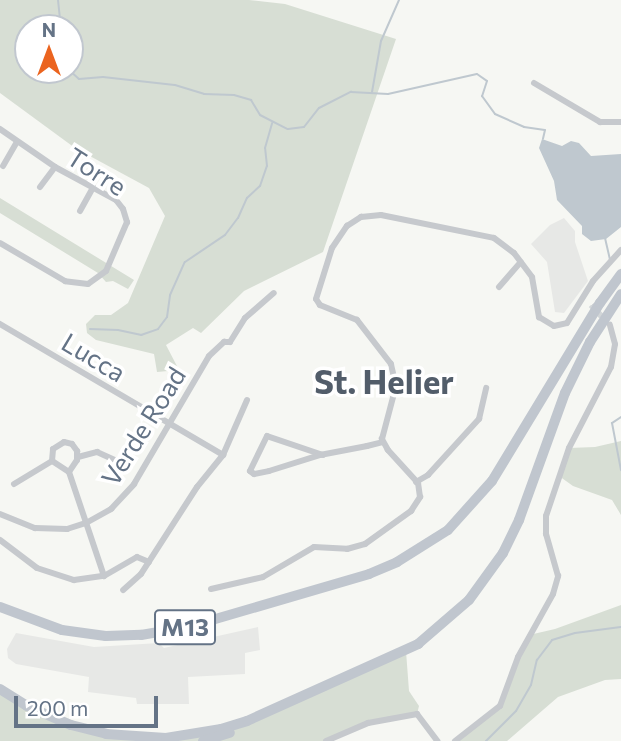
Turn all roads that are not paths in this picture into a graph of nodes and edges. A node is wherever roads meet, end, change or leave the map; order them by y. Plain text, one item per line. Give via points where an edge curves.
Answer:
1 (534, 83) dead end
2 (621, 122) edge
3 (0, 129) edge
4 (17, 142) junction
5 (3, 166) dead end
6 (55, 167) junction
7 (40, 187) dead end
8 (93, 188) junction
9 (80, 211) dead end
10 (0, 243) edge
11 (621, 250) edge
12 (521, 262) junction
13 (621, 274) edge
14 (499, 287) dead end
15 (275, 293) dead end
16 (621, 294) edge
17 (584, 297) junction
18 (591, 305) tunnel mouth
19 (0, 324) edge
20 (610, 325) tunnel mouth
21 (486, 388) dead end
22 (247, 400) dead end
23 (168, 423) junction
24 (383, 442) junction
25 (223, 454) junction
26 (323, 455) junction
27 (78, 457) junction
28 (115, 460) dead end
29 (52, 461) junction
30 (69, 472) junction
31 (416, 482) junction
32 (14, 484) dead end
33 (0, 514) edge
34 (86, 523) junction
35 (0, 540) edge
36 (149, 562) junction
37 (104, 576) junction
38 (211, 589) dead end
39 (123, 590) dead end
40 (0, 607) edge
41 (0, 689) edge
42 (287, 704) junction
43 (166, 738) edge
44 (203, 741) edge
45 (326, 741) edge
46 (437, 741) edge
47 (455, 741) edge

1 - 2 street via 600,122
3 - 4 street, Torre
4 - 5 street
4 - 6 street, Torre
6 - 7 street
6 - 8 street, Torre
8 - 9 street
8 - 10 street, Torre via 118,203 126,219 111,263 99,279 83,285 65,281
11 - 17 street
12 - 14 street
12 - 17 street via 534,282 537,311 547,324 567,323
12 - 24 street via 504,244 485,234 387,216 361,217 340,232 316,299 356,320 391,364 396,386
13 - 40 highway, M13 via 492,481 448,530 426,546 368,576 188,627 141,635 62,630
15 - 23 street, Verde Road via 245,318 230,342 209,356
16 - 42 highway via 574,372 519,520 486,581 437,630 395,657
17 - 18 street
19 - 23 street, Lucca
20 - 47 street via 615,344 611,367 569,448 545,522 557,572 553,594 518,657 500,706
21 - 31 street via 479,419 428,475
22 - 25 street
23 - 25 street, Lucca
23 - 34 street, Verde Road via 120,502
24 - 26 street
24 - 31 street
25 - 36 street
26 - 26 street via 269,471 250,471 266,436
27 - 28 street via 97,452
27 - 29 street via 75,446 64,442 53,449
27 - 30 street
29 - 30 street
29 - 32 street
30 - 34 street
31 - 38 street via 420,497 414,508 365,544 347,549 314,547 263,576
33 - 34 street, Verde Road via 43,529
34 - 37 street
35 - 37 street via 49,573 78,580
36 - 37 street via 134,557
36 - 39 street
41 - 43 highway via 47,716 80,728 118,736
42 - 43 highway via 221,729
42 - 44 highway via 249,725
45 - 46 street via 369,723 417,714

